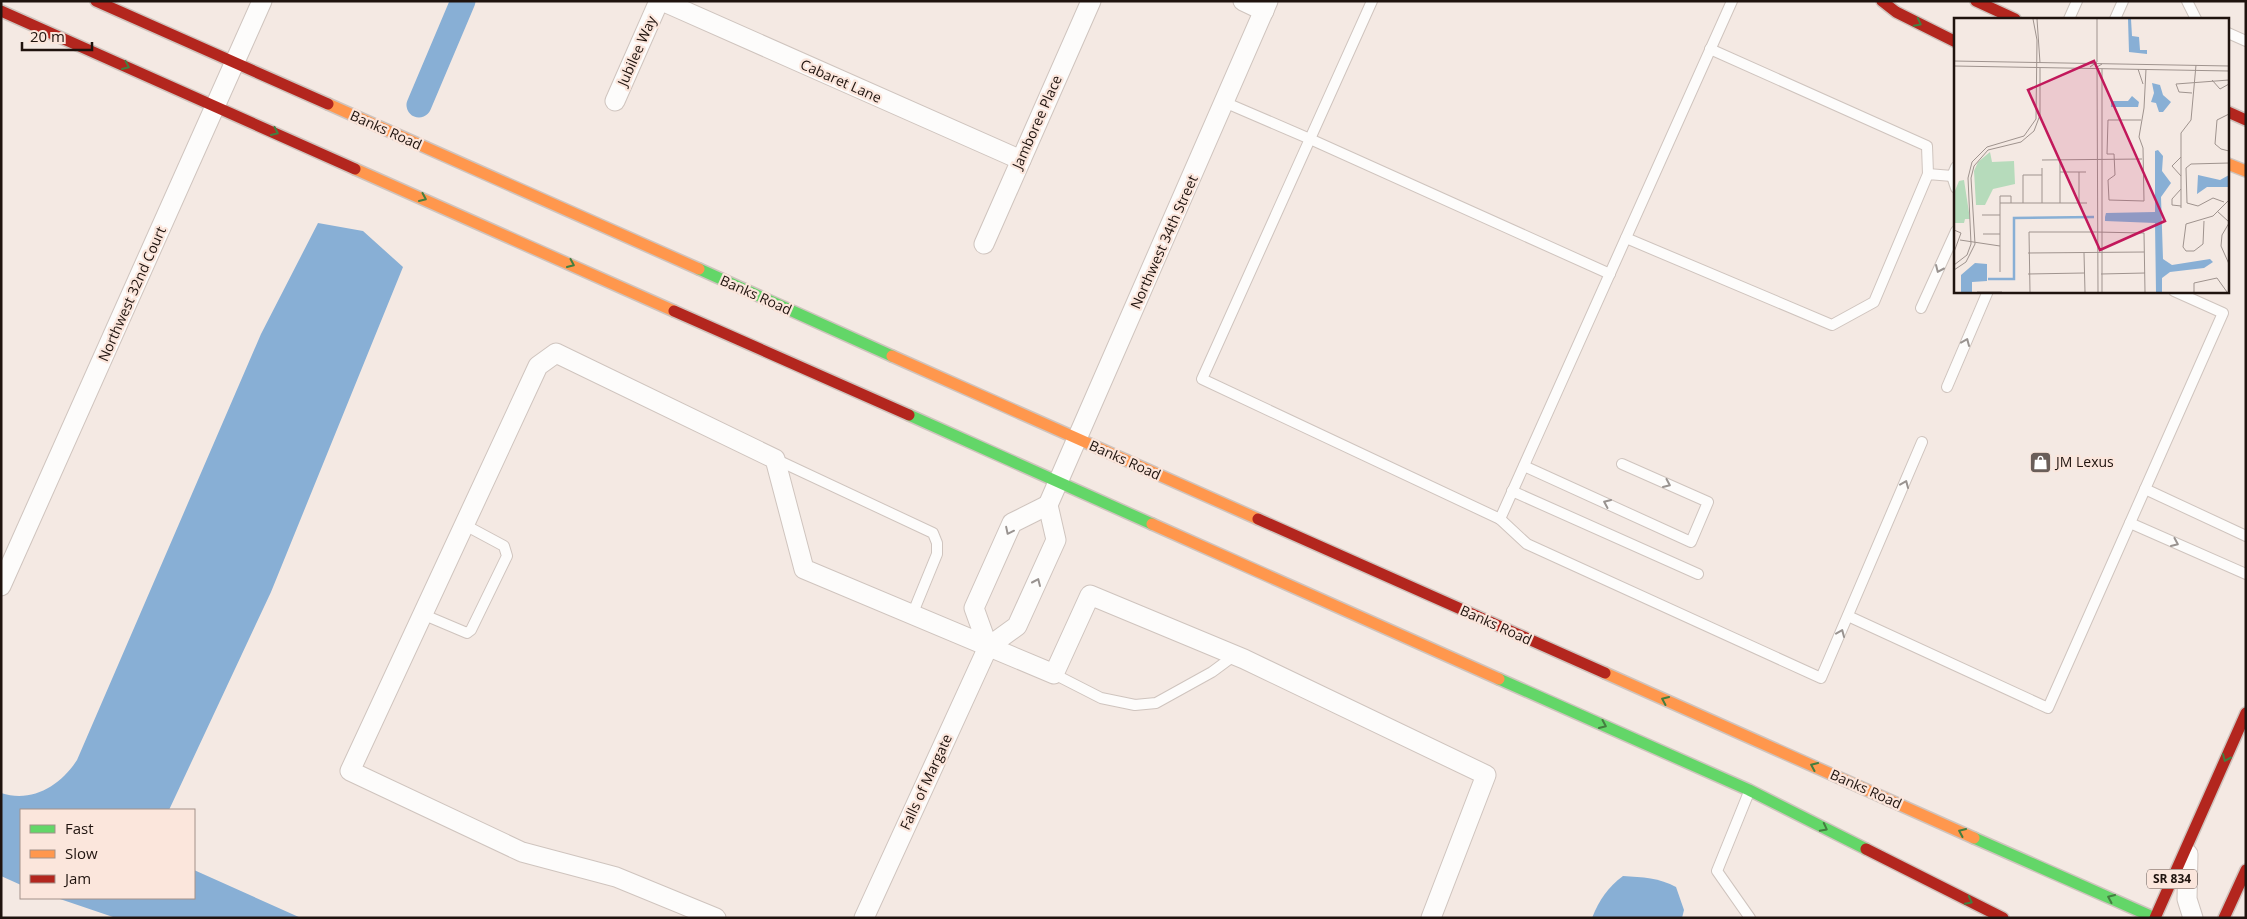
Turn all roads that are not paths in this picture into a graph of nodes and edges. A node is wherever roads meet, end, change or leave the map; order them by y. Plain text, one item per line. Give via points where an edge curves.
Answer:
1 (96, 1) edge
2 (262, 1) edge
3 (661, 1) edge
4 (1091, 1) edge
5 (1243, 1) edge
6 (1372, 1) edge
7 (1732, 1) edge
8 (1882, 1) edge
9 (1976, 1) edge
10 (2077, 1) edge
11 (2123, 1) edge
12 (2188, 1) edge
13 (1266, 6) edge
14 (1, 11) edge
15 (2013, 18) edge
16 (2069, 18) edge
17 (2115, 18) edge
18 (2196, 18) edge
19 (2230, 34) edge
20 (1954, 41) edge
21 (2246, 41) edge
22 (1710, 50) junction
23 (235, 62) junction
24 (615, 101) dead end
25 (1224, 102) junction
26 (215, 106) junction
27 (2230, 113) edge
28 (2246, 120) edge
29 (1310, 139) junction
30 (1021, 160) junction
31 (2230, 165) edge
32 (1954, 172) edge
33 (2246, 172) edge
34 (1928, 174) junction
35 (1954, 235) edge
36 (1626, 238) junction
37 (984, 244) dead end
38 (1610, 274) junction
39 (1988, 292) edge
40 (2176, 292) edge
41 (1921, 308) dead end
42 (1947, 387) dead end
43 (1078, 439) junction
44 (1922, 442) dead end
45 (775, 459) junction
46 (1622, 464) dead end
47 (1524, 466) junction
48 (1059, 482) junction
49 (2145, 489) junction
50 (1512, 491) junction
51 (1048, 505) junction
52 (1500, 519) junction
53 (2130, 523) junction
54 (463, 524) junction
55 (2246, 536) edge
56 (1698, 574) dead end
57 (2246, 574) edge
58 (1, 586) edge
59 (422, 614) junction
60 (912, 614) junction
61 (1848, 616) junction
62 (988, 647) junction
63 (1235, 655) junction
64 (1054, 674) junction
65 (2246, 714) edge
66 (1749, 790) junction
67 (2188, 841) junction
68 (2246, 870) edge
69 (716, 918) edge
70 (864, 918) edge
71 (1431, 918) edge
72 (1750, 918) edge
73 (2003, 918) edge
74 (2155, 918) edge
75 (2193, 918) edge
76 (2224, 918) edge

1 - 23 street, Banks Road
2 - 23 street, Northwest 32nd Court
3 - 24 street, Jubilee Way
3 - 30 street, Cabaret Lane
4 - 30 street, Jamboree Place
5 - 13 street
6 - 29 lane
7 - 22 lane
8 -> 20 street via 1896,12
9 - 15 street
10 - 16 lane
11 - 17 lane
12 - 18 lane
13 - 25 street, Northwest 34th Street
14 -> 26 street
19 - 21 lane
22 - 34 lane via 1926,146
22 - 36 lane
23 - 26 street, Northwest 32nd Court
23 - 43 street, Banks Road
25 - 29 lane
25 - 43 street, Northwest 34th Street
26 -> 48 street
26 - 58 street, Northwest 32nd Court
27 - 28 street
29 - 38 lane
29 - 52 lane via 1202,379
30 - 37 street, Jamboree Place
31 - 33 street
32 - 34 lane
34 - 36 lane via 1874,302 1832,325
35 -> 41 lane
36 - 38 lane
38 - 47 lane
42 -> 39 lane
40 - 49 lane via 2223,313
43 - 48 street, Northwest 34th Street
74 -> 43 street, Banks Road
61 -> 44 lane
45 - 54 street via 556,353 538,366
45 - 60 street via 804,569
45 - 60 lane via 932,533 937,543 937,554
46 -> 47 lane via 1708,502 1691,542
47 - 50 lane
48 - 51 street
48 -> 66 street
49 - 53 lane
49 - 55 lane
50 - 52 lane
50 - 56 lane
62 -> 51 street, Falls of Margate via 1017,626 1056,540
51 -> 62 street via 1012,523 974,608
52 -> 61 lane via 1527,544 1822,678
53 -> 57 lane
53 - 61 lane via 2048,708
54 - 59 street
54 - 59 lane via 504,546 507,556 467,633
59 - 69 street via 350,771 522,852 616,877
60 - 62 street
62 - 64 street
62 - 70 street, Falls of Margate
63 - 64 lane via 1212,672 1156,703 1135,705 1101,698
63 - 64 street via 1090,595
63 - 71 street via 1486,775
65 -> 67 street, SR 834
66 - 72 lane via 1718,871
66 -> 73 street
67 - 74 street, SR 834
67 - 75 street via 2187,899
68 - 76 street

